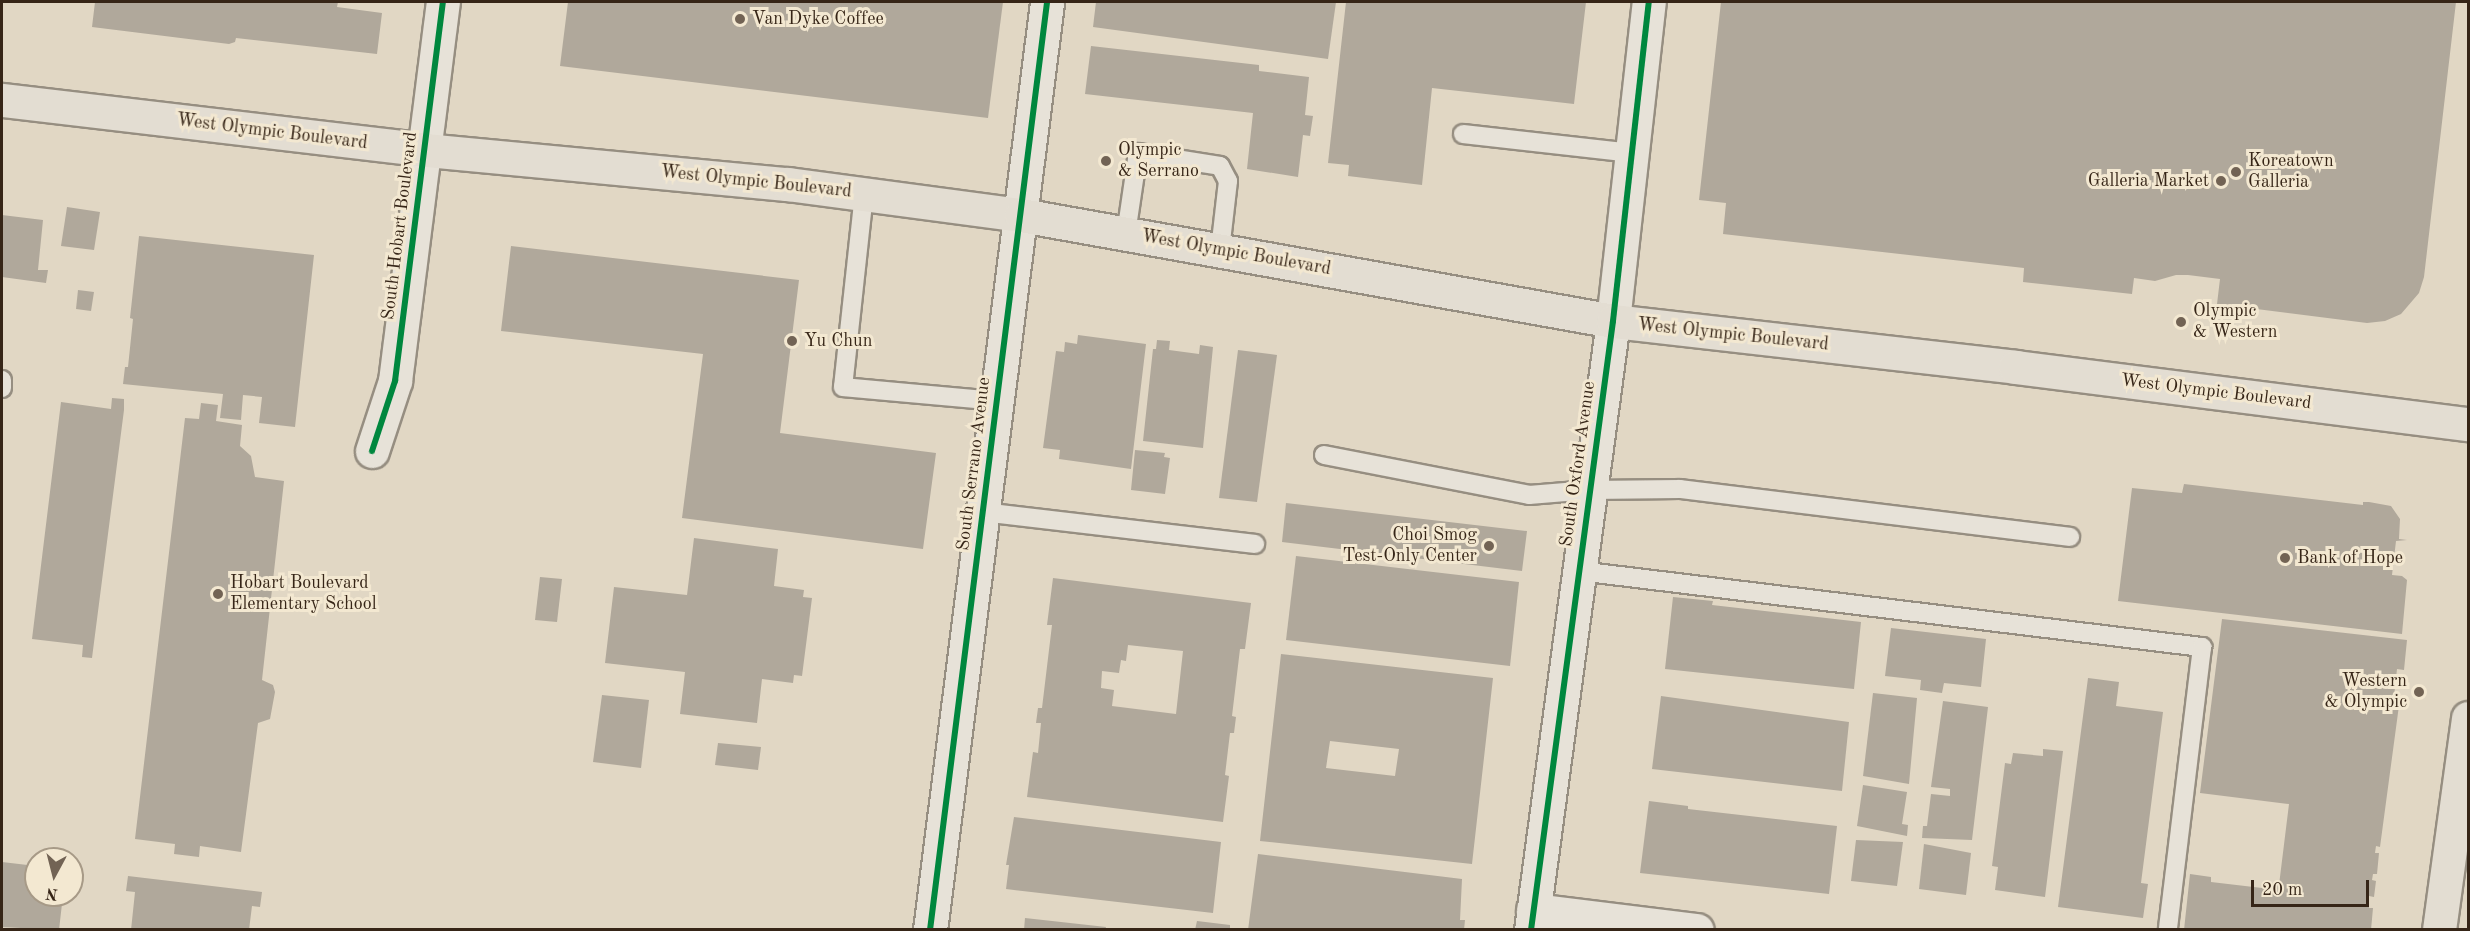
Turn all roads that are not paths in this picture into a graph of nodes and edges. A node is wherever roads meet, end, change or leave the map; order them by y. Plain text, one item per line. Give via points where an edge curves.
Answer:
1 (443, 2) edge
2 (1047, 2) edge
3 (1649, 2) edge
4 (2, 100) edge
5 (1463, 134) dead end
6 (425, 150) junction
7 (1632, 153) junction
8 (864, 194) junction
9 (1021, 215) junction
10 (1126, 234) junction
11 (1220, 250) junction
12 (1613, 321) junction
13 (2, 380) edge
14 (2, 388) edge
15 (997, 401) junction
16 (2469, 424) edge
17 (372, 451) dead end
18 (1324, 456) dead end
19 (1590, 490) junction
20 (983, 512) junction
21 (2070, 537) dead end
22 (1254, 544) dead end
23 (1579, 571) junction
24 (2468, 718) edge
25 (1532, 920) edge
26 (930, 930) edge
27 (1697, 930) edge
28 (2168, 930) edge
29 (2439, 930) edge

1 - 6 street, South Hobart Boulevard
2 - 9 street, South Serrano Avenue
3 - 7 street, South Oxford Avenue
4 - 6 main road, West Olympic Boulevard
5 - 7 lane
6 - 8 main road, West Olympic Boulevard
6 - 17 street, South Hobart Boulevard via 395,381
7 - 12 street, South Oxford Avenue
8 - 9 main road, West Olympic Boulevard
8 - 15 lane via 843,387
9 - 10 main road, West Olympic Boulevard
9 - 15 street, South Serrano Avenue
10 - 11 main road, West Olympic Boulevard
10 - 11 lane via 1138,153 1221,166 1228,182
11 - 12 main road, West Olympic Boulevard
12 - 16 main road, West Olympic Boulevard
12 - 19 street, South Oxford Avenue
13 - 14 lane
15 - 20 street, South Serrano Avenue
18 - 19 lane via 1528,495
19 - 21 lane via 1680,489
19 - 23 street, South Oxford Avenue
20 - 22 lane
20 - 26 street, South Serrano Avenue
23 - 25 street, South Oxford Avenue
23 - 28 lane via 2202,647
24 - 29 main road
25 - 27 street

